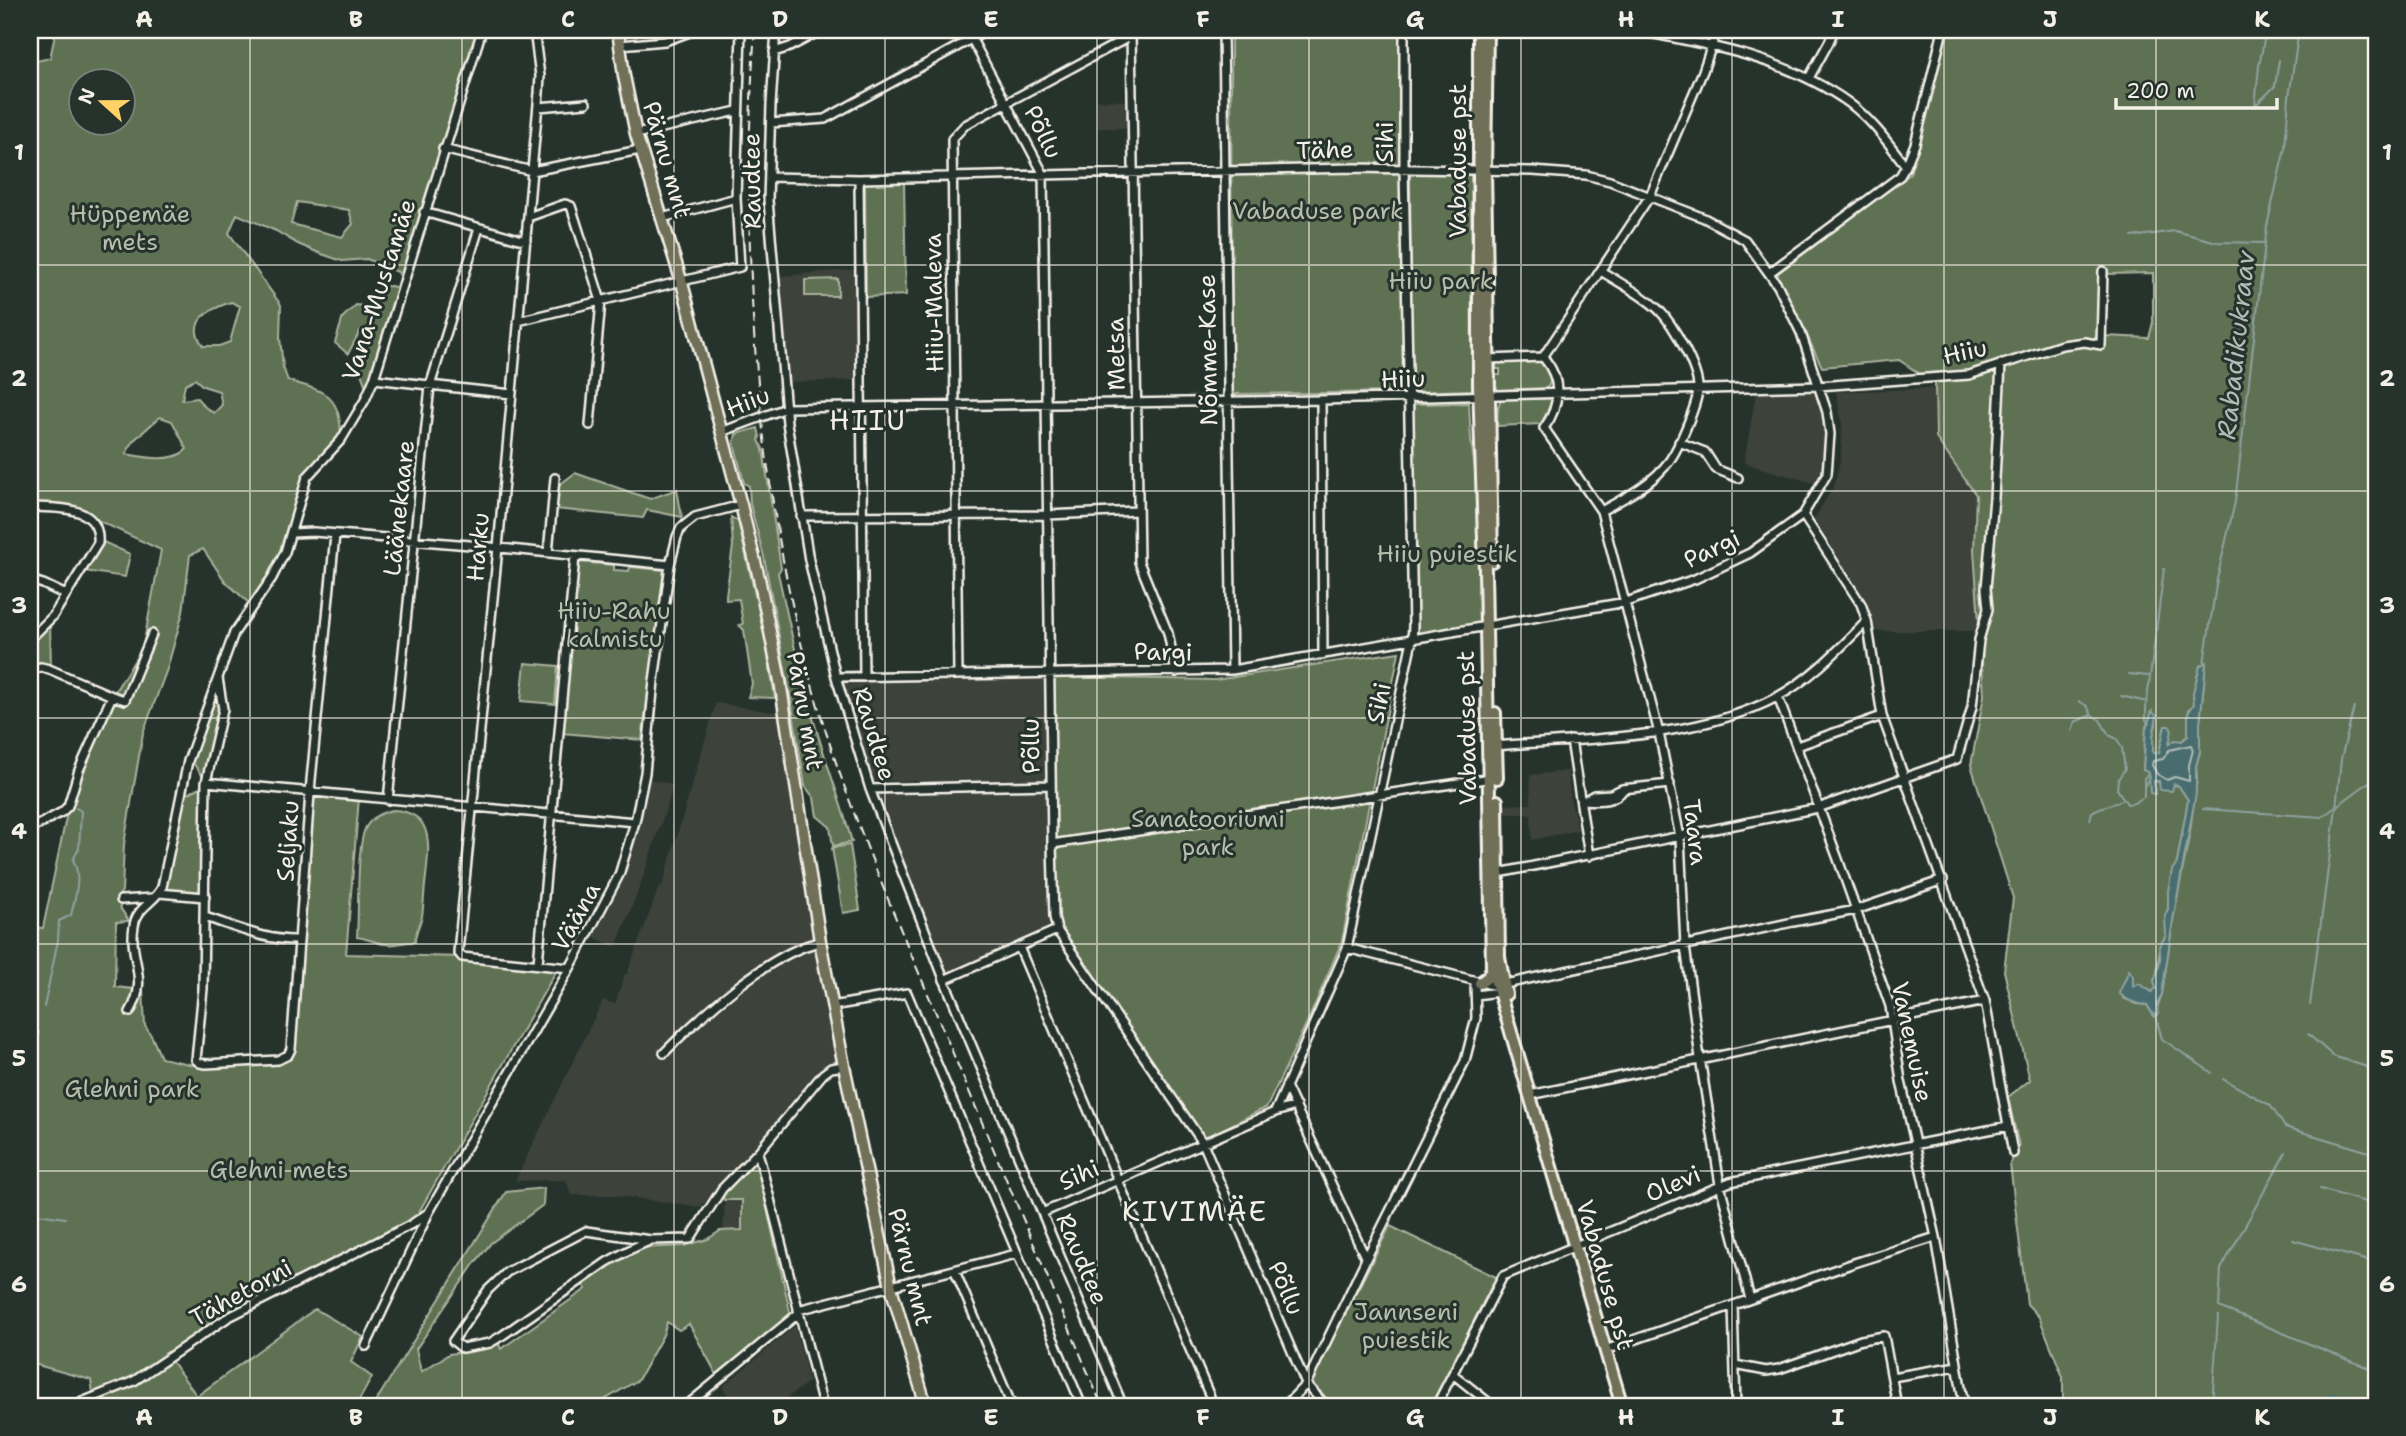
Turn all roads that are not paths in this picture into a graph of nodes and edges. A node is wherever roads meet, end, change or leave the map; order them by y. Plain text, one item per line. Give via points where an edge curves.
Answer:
1 (482, 30) edge
2 (534, 30) edge
3 (618, 30) edge
4 (695, 30) edge
5 (741, 30) edge
6 (776, 30) edge
7 (822, 30) edge
8 (967, 30) edge
9 (988, 30) edge
10 (1223, 30) edge
11 (1404, 30) edge
12 (1479, 30) edge
13 (1487, 30) edge
14 (1633, 30) edge
15 (1717, 30) edge
16 (1834, 30) edge
17 (1943, 30) edge
18 (1131, 33) edge
19 (972, 39) junction
20 (620, 45) junction
21 (1712, 47) junction
22 (774, 52) junction
23 (1809, 78) junction
24 (586, 103) dead end
25 (1008, 103) junction
26 (538, 107) junction
27 (737, 111) junction
28 (771, 123) junction
29 (636, 134) junction
30 (443, 149) junction
31 (640, 150) junction
32 (1906, 166) junction
33 (1404, 168) junction
34 (1481, 169) junction
35 (532, 171) junction
36 (1225, 171) junction
37 (1043, 173) junction
38 (1133, 173) junction
39 (951, 176) junction
40 (770, 177) junction
41 (859, 178) junction
42 (1650, 196) junction
43 (736, 198) junction
44 (424, 212) junction
45 (528, 217) junction
46 (662, 218) junction
47 (479, 228) junction
48 (526, 241) junction
49 (1601, 271) junction
50 (2103, 271) dead end
51 (1769, 272) junction
52 (682, 282) junction
53 (601, 301) junction
54 (518, 321) junction
55 (1543, 357) junction
56 (1488, 359) junction
57 (2001, 364) junction
58 (374, 379) junction
59 (430, 386) junction
60 (1818, 386) junction
61 (1698, 390) junction
62 (1558, 393) junction
63 (512, 394) junction
64 (1484, 395) junction
65 (1409, 398) junction
66 (1321, 400) junction
67 (1228, 402) junction
68 (1136, 404) junction
69 (1046, 405) junction
70 (862, 407) junction
71 (954, 407) junction
72 (786, 408) junction
73 (590, 425) dead end
74 (736, 427) junction
75 (722, 432) junction
76 (1679, 442) junction
77 (729, 460) junction
78 (555, 478) dead end
79 (1738, 478) dead end
80 (741, 505) junction
81 (30, 507) edge
82 (1137, 511) junction
83 (1601, 511) junction
84 (957, 514) junction
85 (1047, 515) junction
86 (1803, 515) junction
87 (801, 516) junction
88 (864, 517) junction
89 (292, 533) junction
90 (335, 535) junction
91 (415, 541) junction
92 (498, 548) junction
93 (548, 553) junction
94 (575, 556) junction
95 (670, 565) junction
96 (30, 580) edge
97 (66, 595) junction
98 (1626, 602) junction
99 (1867, 621) junction
100 (1490, 626) junction
101 (152, 634) dead end
102 (30, 639) edge
103 (1412, 640) junction
104 (1323, 655) junction
105 (30, 669) edge
106 (1232, 670) junction
107 (1176, 672) junction
108 (1049, 674) junction
109 (958, 675) junction
110 (218, 677) junction
111 (836, 677) junction
112 (864, 677) junction
113 (112, 696) junction
114 (1778, 697) junction
115 (1882, 716) junction
116 (1660, 733) junction
117 (1571, 740) junction
118 (1492, 746) junction
119 (1797, 747) junction
120 (1905, 777) junction
121 (1493, 778) junction
122 (206, 782) junction
123 (1670, 784) junction
124 (1051, 785) junction
125 (870, 789) junction
126 (311, 792) junction
127 (1380, 793) junction
128 (388, 800) junction
129 (1583, 800) junction
130 (471, 807) junction
131 (1818, 808) junction
132 (550, 815) junction
133 (635, 822) junction
134 (30, 829) edge
135 (1680, 837) junction
136 (1052, 844) junction
137 (1589, 856) junction
138 (1494, 874) junction
139 (1943, 880) junction
140 (159, 893) junction
141 (205, 897) junction
142 (152, 898) junction
143 (121, 900) dead end
144 (1856, 910) junction
145 (205, 917) junction
146 (1057, 930) junction
147 (298, 940) junction
148 (820, 943) junction
149 (1685, 946) junction
150 (1019, 947) junction
151 (1347, 948) junction
152 (538, 963) junction
153 (570, 968) junction
154 (1492, 968) junction
155 (944, 980) junction
156 (1477, 983) junction
157 (1499, 988) junction
158 (1476, 995) junction
159 (1985, 1001) junction
160 (832, 1006) junction
161 (130, 1012) dead end
162 (1892, 1019) junction
163 (664, 1053) dead end
164 (1700, 1058) junction
165 (844, 1066) junction
166 (1286, 1086) junction
167 (1532, 1094) junction
168 (1296, 1106) junction
169 (1275, 1112) junction
170 (2008, 1126) junction
171 (1203, 1143) junction
172 (1914, 1144) junction
173 (758, 1152) junction
174 (2013, 1153) dead end
175 (1118, 1179) junction
176 (1720, 1185) junction
177 (429, 1212) junction
178 (1042, 1213) junction
179 (1936, 1237) junction
180 (650, 1240) junction
181 (1577, 1245) junction
182 (1016, 1254) junction
183 (1366, 1259) junction
184 (955, 1271) junction
185 (891, 1287) junction
186 (1750, 1299) junction
187 (1733, 1305) junction
188 (799, 1311) junction
189 (366, 1346) dead end
190 (1608, 1350) junction
191 (1735, 1365) junction
192 (1958, 1366) junction
193 (1453, 1374) junction
194 (1892, 1377) junction
195 (1306, 1384) junction
196 (822, 1404) edge
197 (72, 1406) edge
198 (686, 1406) edge
199 (926, 1406) edge
200 (1012, 1406) edge
201 (1082, 1406) edge
202 (1123, 1406) edge
203 (1214, 1406) edge
204 (1285, 1406) edge
205 (1326, 1406) edge
206 (1436, 1406) edge
207 (1493, 1406) edge
208 (1622, 1406) edge
209 (1627, 1406) edge
210 (1736, 1406) edge
211 (1897, 1406) edge
212 (1964, 1406) edge

1 - 30 street, Vana-Mustamäe
2 - 26 street, Harku via 540,76
3 - 20 main road, Pärnu mnt
4 - 20 street via 665,41
5 - 27 street, Raudtee
6 - 22 street, Raudtee
7 - 22 street
8 - 19 street, Põllu
9 - 19 street
10 - 36 street, Nõmme-Kase
11 - 33 street, Sihi
12 - 34 highway, Vabaduse pst
13 - 34 highway, Vabaduse pst
14 - 21 street
15 - 21 street
16 - 23 street
17 - 32 street
18 - 25 street, Hiiu-Maleva
18 - 38 street, Metsa
19 - 25 street, Põllu
19 - 28 street via 825,119
20 - 29 main road, Pärnu mnt
21 - 23 street
21 - 42 street
22 - 28 street, Raudtee
23 - 32 street via 1850,105
24 - 26 street
25 - 37 street, Põllu
25 - 39 street, Hiiu-Maleva via 955,133
26 - 35 street, Harku
27 - 29 street
27 - 43 street, Raudtee
28 - 40 street, Raudtee
29 - 31 main road, Pärnu mnt
30 - 35 street
30 - 44 street, Vana-Mustamäe
31 - 35 street
31 - 46 main road, Pärnu mnt
32 - 51 street via 1900,176
33 - 34 street, Tähe
33 - 36 street, Tähe
33 - 65 street, Sihi
34 - 42 street, Tähe via 1586,175
34 - 56 highway, Vabaduse pst
34 - 64 highway, Vabaduse pst
35 - 45 street, Harku
36 - 38 street, Tähe
36 - 67 street, Nõmme-Kase
37 - 38 street, Tähe
37 - 39 street, Tähe
37 - 69 street, Põllu
38 - 68 street, Metsa
39 - 41 street, Tähe
39 - 71 street, Hiiu-Maleva
40 - 41 street, Tähe
40 - 72 street, Raudtee via 768,200
41 - 70 street
42 - 49 street
42 - 51 street, Tähe via 1745,240
43 - 46 street
43 - 52 street, Raudtee via 740,267
44 - 47 street
44 - 58 street, Vana-Mustamäe
45 - 48 street, Harku
45 - 53 street via 571,206
46 - 52 main road, Pärnu mnt
47 - 48 street
47 - 59 street, Läänekaare
48 - 54 street, Harku
49 - 55 street
49 - 61 street via 1659,310 1679,337
50 - 57 street, Hiiu via 2101,345 2062,345
51 - 60 street, Tähe via 1801,333
52 - 53 street
52 - 75 main road, Pärnu mnt
53 - 54 street
53 - 73 street
54 - 63 street, Harku
55 - 56 street
55 - 62 street via 1554,374
56 - 64 highway, Vabaduse pst
57 - 60 street, Hiiu via 1969,375
57 - 120 street via 1987,609 1972,707 1957,759
58 - 59 street
58 - 89 street, Vana-Mustamäe via 341,440 307,477
59 - 63 street
59 - 91 street, Läänekaare
60 - 61 street, Hiiu
60 - 86 street, Pargi via 1830,433 1827,474
61 - 62 street, Hiiu
61 - 76 street
62 - 64 street, Hiiu
62 - 83 street, Taara via 1544,428
63 - 92 street, Harku
64 - 65 street, Hiiu
64 - 100 highway, Vabaduse pst
65 - 66 street, Hiiu
65 - 103 street, Sihi
66 - 67 street, Hiiu
66 - 104 street
67 - 68 street, Hiiu
67 - 106 street, Nõmme-Kase
68 - 69 street, Hiiu
68 - 82 street, Metsa
69 - 71 street, Hiiu
69 - 85 street, Põllu
70 - 71 street, Hiiu
70 - 72 street, Hiiu
70 - 88 street
71 - 84 street, Hiiu-Maleva
72 - 74 street, Hiiu
72 - 87 street, Raudtee
74 - 75 street, Hiiu
74 - 77 street via 730,436
75 - 77 main road, Pärnu mnt
76 - 79 street via 1705,452 1716,469
76 - 83 street via 1651,479
77 - 80 main road, Pärnu mnt
78 - 93 street
80 - 95 street, Vääna via 687,521 677,537
80 - 148 main road, Pärnu mnt via 780,681
81 - 97 street via 76,510 87,516 98,534 98,542
82 - 85 street
82 - 107 street, Metsa via 1139,562 1168,633
83 - 98 street, Taara
84 - 85 street
84 - 88 street
84 - 109 street, Hiiu-Maleva
85 - 108 street, Põllu
86 - 98 street, Pargi via 1728,564
86 - 99 street via 1861,604
87 - 88 street
87 - 111 street, Raudtee
88 - 112 street
89 - 90 street
89 - 110 street, Vana-Mustamäe via 272,578 234,634
90 - 91 street
90 - 126 street, Seljaku
91 - 92 street
91 - 128 street, Läänekaare
92 - 93 street
92 - 130 street, Harku
93 - 94 street
94 - 95 street
94 - 132 street
95 - 133 street, Vääna via 648,755
96 - 97 street
97 - 102 street
98 - 100 street, Pargi
98 - 116 street, Taara
99 - 114 street via 1834,654
99 - 115 street
100 - 103 street, Pargi
100 - 118 highway, Vabaduse pst
101 - 113 street via 125,700
103 - 104 street, Pargi
103 - 127 street, Sihi
104 - 106 street, Pargi
105 - 113 street via 49,669
106 - 107 street, Pargi
107 - 108 street, Pargi
108 - 109 street, Pargi
108 - 124 street, Põllu
109 - 112 street, Pargi
110 - 122 street via 223,709
110 - 140 street, Vana-Mustamäe via 188,761
111 - 112 street, Pargi
111 - 125 street, Raudtee
113 - 134 street via 68,806
114 - 116 street via 1709,722
114 - 119 street, Vanemuise
115 - 119 street
115 - 120 street
116 - 117 street
116 - 123 street, Taara
117 - 118 street
117 - 129 street
118 - 121 highway, Vabaduse pst
119 - 131 street, Vanemuise
120 - 131 street
120 - 139 street
121 - 127 street
121 - 138 highway, Vabaduse pst
122 - 126 street
122 - 141 street
123 - 129 street via 1624,789 1613,799
123 - 135 street, Taara
124 - 125 street
124 - 136 street, Põllu
125 - 155 street, Raudtee
126 - 128 street
126 - 147 street, Seljaku
127 - 136 street
127 - 151 street, Sihi
128 - 130 street
129 - 137 street
130 - 132 street
130 - 152 street, Harku via 458,952 462,957
131 - 135 street
131 - 144 street, Vanemuise
132 - 133 street
132 - 152 street
133 - 153 street, Vääna via 613,890
135 - 137 street
135 - 149 street, Taara
136 - 146 street, Põllu
137 - 138 street
138 - 154 highway, Vabaduse pst
138 - 157 highway, Vabaduse pst
139 - 144 street
139 - 159 street
140 - 141 street
140 - 142 street
141 - 145 street
142 - 143 street
142 - 161 street via 134,923 140,989
144 - 149 street
144 - 162 street, Vanemuise
145 - 147 street via 258,935
145 - 147 street, Seljaku via 196,1060 200,1063 278,1060 288,1055
146 - 150 street
146 - 171 street, Põllu
148 - 160 main road, Pärnu mnt
148 - 163 street via 796,949 747,981 695,1021
149 - 157 street
149 - 164 street, Taara
150 - 155 street
150 - 175 street
151 - 156 street
151 - 166 street, Sihi
152 - 153 street, Harku
153 - 177 street, Vääna
154 - 156 highway via 1488,977
154 - 157 highway, Vabaduse pst
155 - 178 street, Raudtee
156 - 157 street
156 - 158 street
157 - 158 street
157 - 167 highway, Vabaduse pst
158 - 183 street via 1476,1018 1465,1061
159 - 162 street
159 - 170 street
160 - 165 main road, Pärnu mnt
160 - 182 street via 907,993
162 - 164 street
162 - 172 street, Vanemuise
164 - 167 street
164 - 176 street, Taara
165 - 173 street via 824,1074
165 - 185 main road, Pärnu mnt
166 - 168 street
166 - 169 street, Sihi
167 - 181 highway, Vabaduse pst
168 - 169 street
168 - 183 street
169 - 171 street, Sihi
170 - 172 street, Olevi
170 - 174 street
171 - 175 street, Sihi
171 - 195 street, Põllu
172 - 176 street, Olevi
172 - 179 street, Vanemuise
173 - 180 street via 722,1189 690,1240
173 - 188 street
175 - 178 street, Sihi
175 - 203 street
176 - 181 street, Olevi
176 - 186 street, Taara
177 - 189 street, Vääna
177 - 197 street, Tähetorni via 227,1318 134,1381
178 - 202 street, Raudtee
179 - 186 street
179 - 192 street, Vanemuise
180 - 180 street via 607,1262 489,1343 462,1348 453,1341 488,1290 507,1272 586,1231
181 - 190 highway, Vabaduse pst
181 - 193 street, Olevi via 1503,1276
182 - 184 street
182 - 201 street
183 - 195 street
184 - 185 street
184 - 200 street
185 - 188 street
185 - 199 main road, Pärnu mnt
186 - 187 street
187 - 190 street
187 - 191 street
188 - 196 street
188 - 198 street
190 - 208 highway, Vabaduse pst
190 - 209 highway, Vabaduse pst
191 - 194 street via 1779,1369 1884,1336
191 - 210 street
192 - 194 street
192 - 212 street, Vanemuise
193 - 206 street, Olevi
193 - 207 street
194 - 211 street
195 - 204 street
195 - 205 street, Põllu

